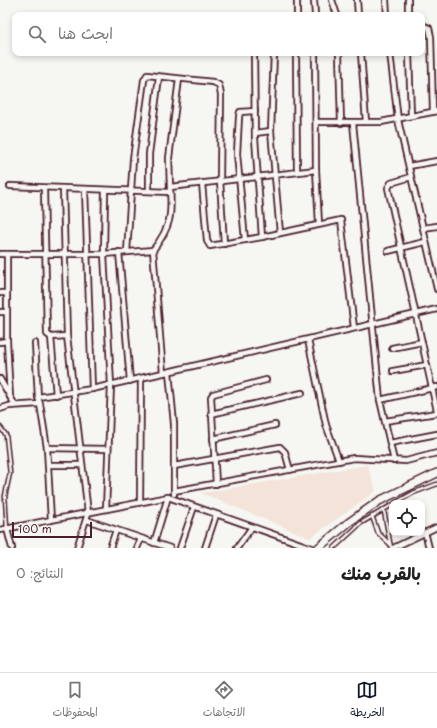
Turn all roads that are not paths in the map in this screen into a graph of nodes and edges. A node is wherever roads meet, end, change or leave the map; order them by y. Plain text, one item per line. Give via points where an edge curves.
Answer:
1 (297, 0) edge
2 (314, 0) edge
3 (332, 0) edge
4 (357, 0) edge
5 (386, 0) edge
6 (408, 0) edge
7 (297, 12) edge
8 (315, 12) edge
9 (336, 12) edge
10 (358, 12) edge
11 (387, 12) edge
12 (408, 12) edge
13 (425, 26) edge
14 (254, 56) edge
15 (274, 56) edge
16 (296, 56) edge
17 (315, 56) edge
18 (339, 56) edge
19 (361, 56) edge
20 (390, 56) edge
21 (409, 56) edge
22 (159, 77) junction
23 (179, 79) junction
24 (255, 111) junction
25 (435, 112) edge
26 (411, 116) junction
27 (398, 120) junction
28 (316, 122) junction
29 (366, 122) junction
30 (341, 123) junction
31 (353, 123) junction
32 (271, 131) junction
33 (255, 133) junction
34 (437, 162) edge
35 (409, 166) junction
36 (316, 170) junction
37 (297, 171) junction
38 (276, 174) junction
39 (257, 176) junction
40 (238, 178) junction
41 (411, 178) junction
42 (220, 180) junction
43 (202, 183) junction
44 (10, 186) dead end
45 (44, 188) junction
46 (63, 188) junction
47 (85, 189) junction
48 (105, 190) junction
49 (130, 190) junction
50 (170, 190) junction
51 (149, 191) junction
52 (319, 224) junction
53 (437, 226) edge
54 (423, 228) junction
55 (280, 233) junction
56 (262, 237) junction
57 (245, 240) junction
58 (425, 242) junction
59 (224, 244) junction
60 (400, 248) junction
61 (153, 250) junction
62 (119, 252) junction
63 (127, 252) junction
64 (388, 252) dead end
65 (0, 254) edge
66 (7, 254) junction
67 (45, 254) junction
68 (65, 254) junction
69 (86, 254) junction
70 (104, 254) junction
71 (437, 289) edge
72 (0, 293) edge
73 (7, 293) junction
74 (437, 309) edge
75 (0, 312) edge
76 (7, 312) junction
77 (415, 314) junction
78 (372, 324) junction
79 (354, 328) junction
80 (67, 336) junction
81 (51, 337) junction
82 (308, 340) junction
83 (7, 341) junction
84 (0, 342) edge
85 (422, 342) junction
86 (35, 343) dead end
87 (392, 348) dead end
88 (427, 365) junction
89 (393, 371) dead end
90 (169, 372) junction
91 (163, 373) junction
92 (141, 378) junction
93 (0, 379) edge
94 (130, 380) junction
95 (266, 380) dead end
96 (111, 385) junction
97 (92, 388) junction
98 (435, 388) edge
99 (73, 392) junction
100 (302, 393) dead end
101 (56, 395) junction
102 (10, 397) junction
103 (38, 397) junction
104 (380, 400) junction
105 (40, 404) junction
106 (15, 405) junction
107 (0, 409) edge
108 (437, 412) edge
109 (211, 414) junction
110 (385, 421) junction
111 (275, 425) dead end
112 (0, 427) edge
113 (437, 434) edge
114 (212, 439) junction
115 (390, 443) junction
116 (47, 448) junction
117 (80, 449) junction
118 (108, 449) junction
119 (437, 453) edge
120 (214, 459) junction
121 (339, 461) junction
122 (394, 461) junction
123 (48, 465) junction
124 (82, 465) junction
125 (174, 466) junction
126 (290, 470) junction
127 (437, 473) edge
128 (216, 484) junction
129 (437, 484) edge
130 (174, 491) junction
131 (171, 498) junction
132 (400, 500) edge
133 (140, 502) junction
134 (194, 507) junction
135 (389, 507) edge
136 (106, 509) junction
137 (384, 511) junction
138 (88, 513) junction
139 (216, 516) junction
140 (372, 516) junction
141 (51, 520) junction
142 (87, 520) junction
143 (252, 527) junction
144 (437, 527) edge
145 (7, 529) junction
146 (0, 530) edge
147 (116, 530) junction
148 (425, 532) joint
149 (416, 536) edge
150 (141, 538) junction
151 (154, 544) junction
152 (164, 547) edge
153 (391, 547) edge
154 (12, 548) edge
155 (77, 548) edge
156 (110, 548) edge
157 (137, 548) edge
158 (170, 548) edge
159 (180, 548) edge
160 (206, 548) edge
161 (237, 548) edge
162 (312, 548) edge
163 (318, 548) edge
164 (334, 548) edge
165 (429, 548) edge

1 - 7 street
2 - 8 street
3 - 9 street
4 - 10 street
5 - 11 street
6 - 12 street
13 - 25 street via 431,37
14 - 24 street
15 - 32 street
16 - 37 street
17 - 28 street
18 - 30 street
19 - 29 street
20 - 27 street
21 - 26 street
22 - 23 street
22 - 49 street via 147,75 144,80
22 - 51 street via 148,154
23 - 42 street via 213,82 219,85
23 - 50 street via 169,158
24 - 33 street
24 - 40 street via 244,111 239,114
25 - 26 street
26 - 27 street
27 - 29 street
27 - 35 street
28 - 30 street
28 - 36 street
29 - 31 street
30 - 31 street
31 - 78 street
32 - 33 street
32 - 38 street
33 - 39 street
34 - 35 street
35 - 41 street
36 - 37 street
36 - 52 street
37 - 38 street
38 - 39 street
38 - 55 street
39 - 40 street
39 - 56 street
40 - 42 street
40 - 57 street
41 - 54 street
41 - 60 street via 391,183 388,188
42 - 43 street
42 - 59 street
43 - 50 street
43 - 59 street via 207,241 210,246
44 - 45 street
45 - 46 street
45 - 67 street
46 - 47 street
46 - 68 street
47 - 48 street
47 - 69 street
48 - 49 street
48 - 70 street
49 - 51 street
49 - 63 street
50 - 51 street
50 - 61 street via 169,222 164,235
52 - 55 street
52 - 79 street via 338,219 343,223
53 - 54 street
54 - 58 street
55 - 56 street
56 - 57 street
57 - 59 street
58 - 60 street
58 - 71 street
60 - 64 street
60 - 77 street
61 - 63 street
61 - 91 street
62 - 63 street
62 - 70 street
62 - 94 street
65 - 66 street
66 - 67 street
66 - 73 street
67 - 68 street
67 - 81 street via 47,334
68 - 69 street
68 - 80 street
69 - 70 street
69 - 97 street
70 - 96 street
72 - 73 street
73 - 76 street
74 - 77 street
75 - 76 street
76 - 83 street
77 - 78 street
77 - 85 street
78 - 79 street
78 - 104 street
79 - 82 street
80 - 81 street
80 - 99 street
81 - 101 street
82 - 90 street
82 - 121 street via 326,425
83 - 84 street
83 - 102 street
85 - 87 street
85 - 88 street
86 - 103 street
88 - 89 street
88 - 98 street
90 - 91 street
90 - 125 street via 174,424
91 - 92 street
92 - 94 street
92 - 133 street
93 - 102 street
94 - 96 street
95 - 109 street via 213,394 210,400
96 - 97 street
96 - 118 street
97 - 99 street
98 - 104 street
98 - 108 street
99 - 101 street
99 - 117 street
100 - 109 street
101 - 103 street
102 - 106 street
103 - 105 street
104 - 110 street
105 - 106 street
105 - 116 street
106 - 107 street
108 - 110 street
109 - 114 street
110 - 115 street
111 - 114 street
112 - 145 lane via 6,435 10,473 5,496
113 - 115 street
114 - 120 street
115 - 122 street
116 - 117 street
116 - 123 street
117 - 118 street
117 - 124 street
118 - 136 street
119 - 122 street via 406,461
120 - 125 street
120 - 126 street via 280,447 285,452
120 - 128 street
121 - 122 street via 366,458
121 - 126 street
123 - 124 street
123 - 141 street
124 - 138 street
125 - 130 street
126 - 128 street
127 - 163 main road via 379,501
128 - 130 street
129 - 132 lane
130 - 131 street
131 - 133 street
131 - 134 street
131 - 151 street
133 - 136 street
134 - 139 street
134 - 159 street
135 - 137 lane
136 - 138 street
137 - 140 lane
137 - 153 lane
138 - 141 street
138 - 142 street
139 - 143 street
139 - 160 street
140 - 153 lane via 378,533
140 - 164 lane via 351,531
141 - 145 street
142 - 147 street
142 - 155 street
143 - 161 street
143 - 162 street
144 - 148 street
145 - 146 street
145 - 154 street
147 - 150 street
147 - 156 street
148 - 165 street
149 - 153 street
150 - 151 street
150 - 157 street
151 - 152 street
152 - 158 street

